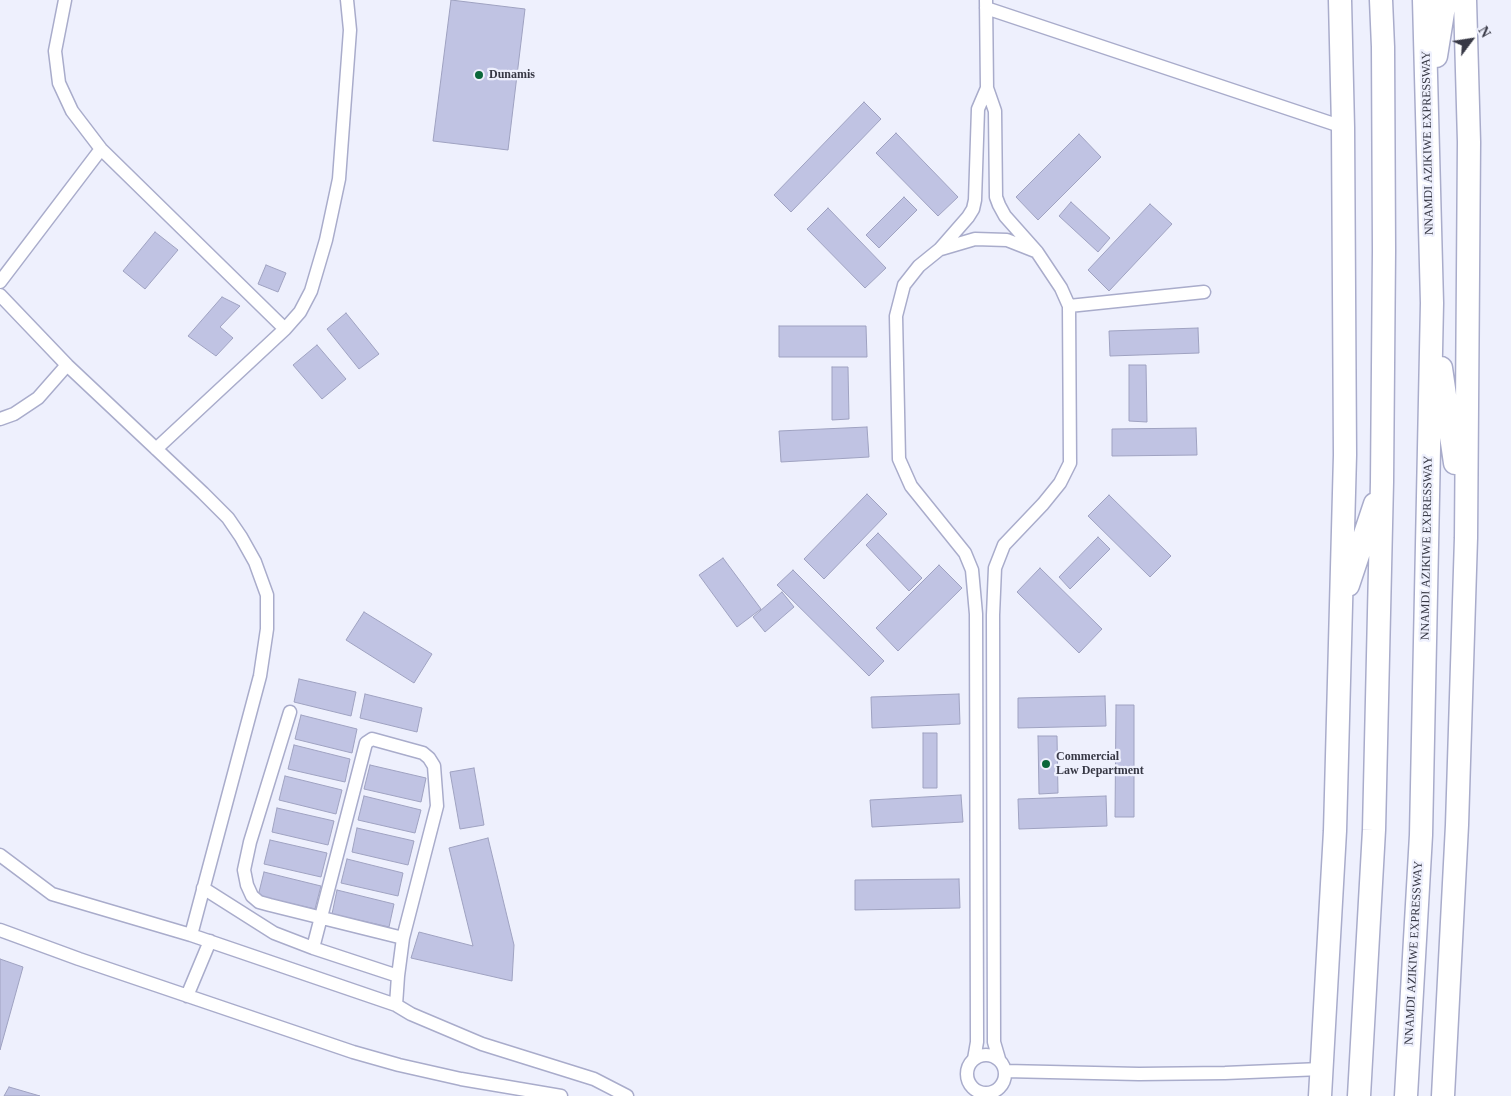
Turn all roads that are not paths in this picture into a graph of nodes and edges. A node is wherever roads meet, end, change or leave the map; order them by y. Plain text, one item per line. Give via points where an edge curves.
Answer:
1 (66, 0) edge
2 (348, 0) edge
3 (1340, 0) edge
4 (1371, 0) edge
5 (1381, 0) edge
6 (1424, 0) edge
7 (1445, 0) edge
8 (1465, 0) edge
9 (986, 4) edge
10 (1383, 47) junction
11 (987, 88) junction
12 (1428, 106) junction
13 (1344, 127) junction
14 (101, 149) junction
15 (940, 249) junction
16 (1037, 252) junction
17 (0, 282) edge
18 (1204, 292) dead end
19 (0, 295) edge
20 (1432, 304) junction
21 (1069, 306) junction
22 (285, 329) junction
23 (67, 365) junction
24 (0, 419) edge
25 (156, 449) junction
26 (1382, 482) junction
27 (1466, 538) junction
28 (1340, 610) junction
29 (290, 712) dead end
30 (0, 855) edge
31 (203, 888) junction
32 (321, 917) junction
33 (0, 930) edge
34 (191, 935) junction
35 (403, 938) junction
36 (210, 941) junction
37 (313, 948) junction
38 (398, 976) junction
39 (188, 996) junction
40 (396, 1005) junction
41 (977, 1042) junction
42 (994, 1042) junction
43 (974, 1059) junction
44 (999, 1059) junction
45 (1321, 1069) junction
46 (1005, 1071) junction
47 (974, 1092) edge
48 (998, 1092) edge
49 (561, 1096) edge
50 (627, 1096) edge
51 (1320, 1096) edge
52 (1359, 1096) edge
53 (1406, 1096) edge
54 (1442, 1096) edge

1 - 14 street via 55,51 59,83 72,111
2 - 22 street via 350,30 339,179 311,291 300,312
3 - 13 highway
4 - 10 highway
5 - 10 highway
6 - 12 highway, NNAMDI AZIKIWE EXPRESSWAY
7 - 12 highway
8 - 27 highway via 1470,142
9 - 11 street
9 - 13 street
10 - 26 highway
11 - 15 street via 978,110 973,209
11 - 16 street via 995,111 996,197 1005,216
12 - 20 highway, NNAMDI AZIKIWE EXPRESSWAY
13 - 28 highway via 1345,455
14 - 17 street
14 - 22 street
15 - 16 street via 975,239 1007,240
15 - 41 street via 919,266 904,285 896,316 899,459 911,486 965,552 972,570 976,614
16 - 21 street
18 - 21 street
19 - 23 street
20 - 27 highway
20 - 53 highway, NNAMDI AZIKIWE EXPRESSWAY via 1420,835
21 - 42 street via 1070,463 1060,483 1004,545 995,568
22 - 25 street
23 - 24 street via 38,398
23 - 25 street
25 - 31 street via 228,518 255,562 267,595 267,629 260,676
26 - 28 highway
26 - 52 highway via 1374,830
27 - 54 highway via 1457,825
28 - 45 highway via 1335,832
29 - 32 street via 244,870 252,896 259,902
30 - 34 street via 52,894
31 - 34 street
31 - 37 street via 274,933
32 - 35 street
32 - 35 street via 364,746 372,739 423,753 434,766 436,806
32 - 37 street
33 - 39 street
34 - 36 street
35 - 38 street
36 - 39 street
36 - 40 street
37 - 38 street
38 - 40 street
39 - 49 street via 399,1065
40 - 50 street via 482,1044 594,1079
41 - 42 street
41 - 43 street
42 - 44 street
43 - 44 street via 987,1055
43 - 47 street via 968,1070
44 - 46 street
45 - 46 street via 1139,1074
45 - 51 highway
46 - 48 street
47 - 48 street

